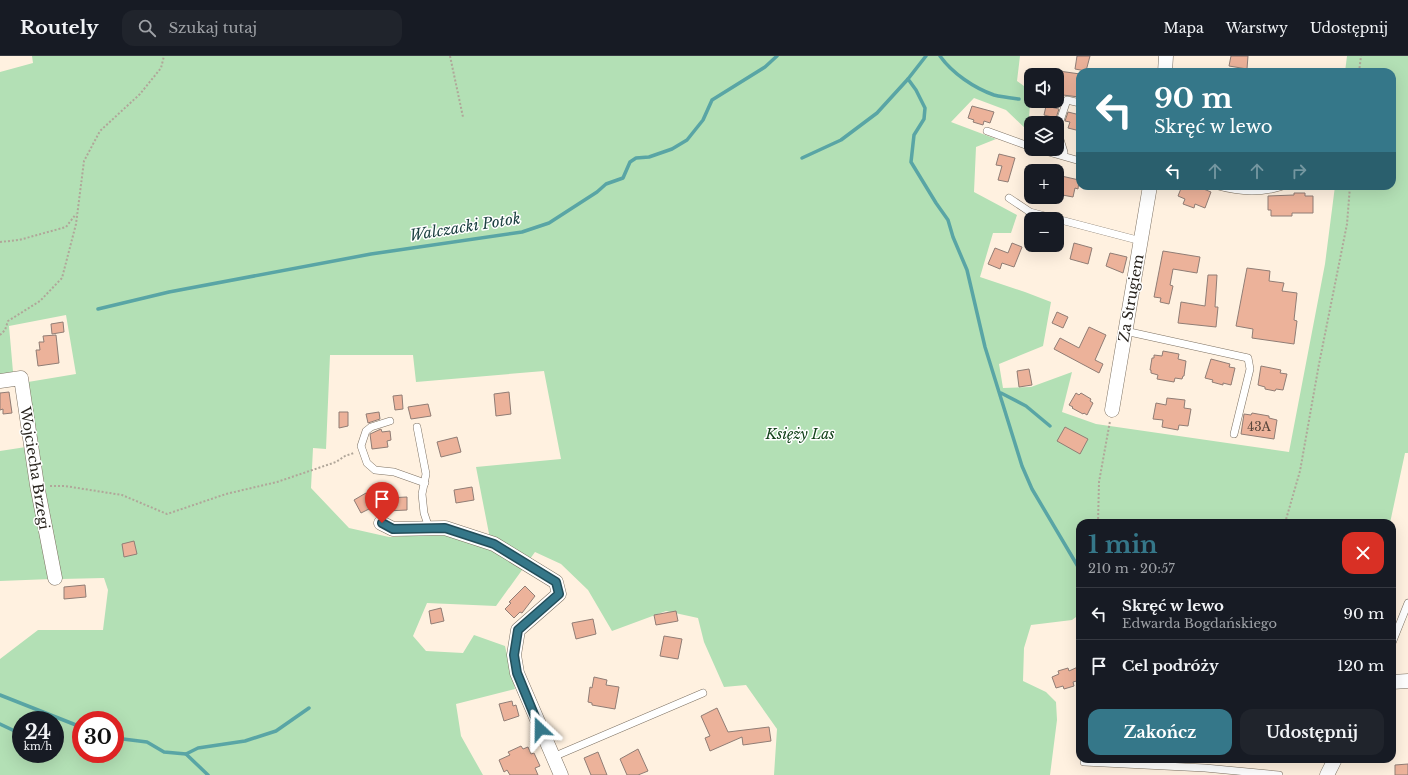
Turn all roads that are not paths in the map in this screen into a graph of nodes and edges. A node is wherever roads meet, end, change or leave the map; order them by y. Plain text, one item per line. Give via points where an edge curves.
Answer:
1 (1166, 56) edge
2 (1165, 68) edge
3 (1076, 102) edge
4 (1061, 116) edge
5 (987, 131) dead end
6 (1024, 144) edge
7 (1062, 156) edge
8 (1076, 160) edge
9 (1149, 190) edge
10 (1232, 190) edge
11 (1260, 190) edge
12 (1009, 198) dead end
13 (1030, 212) edge
14 (1064, 221) edge
15 (1141, 241) junction
16 (1125, 331) junction
17 (0, 381) edge
18 (1112, 410) road end
19 (390, 421) dead end
20 (417, 427) dead end
21 (1234, 434) dead end
22 (424, 483) junction
23 (382, 523) dead end
24 (429, 528) junction
25 (55, 578) dead end
26 (1408, 603) edge
27 (1396, 633) edge
28 (1408, 681) edge
29 (1396, 682) edge
30 (703, 694) dead end
31 (552, 757) junction
32 (1104, 763) edge
33 (1333, 763) edge
34 (561, 775) edge
35 (1279, 775) edge
36 (1327, 775) edge

1 - 2 street
3 - 4 lane via 1066,100
5 - 6 lane
7 - 8 lane
9 - 15 street, Za Strugiem
10 - 11 lane
12 - 13 lane
14 - 15 lane
15 - 16 street, Za Strugiem
16 - 18 street, Za Strugiem
16 - 21 lane via 1248,358 1250,369
17 - 25 street, Wojciecha Brzegi via 21,378 36,485
19 - 22 lane via 370,426 366,431 361,446 367,463 375,470 394,472
20 - 22 lane via 426,474
22 - 24 lane via 424,513
23 - 24 street via 393,529
24 - 31 street via 445,528 494,544 556,582 559,594 518,630 514,655 517,673
26 - 27 lane
28 - 29 street
30 - 31 lane
31 - 34 street
32 - 35 lane
33 - 36 street

